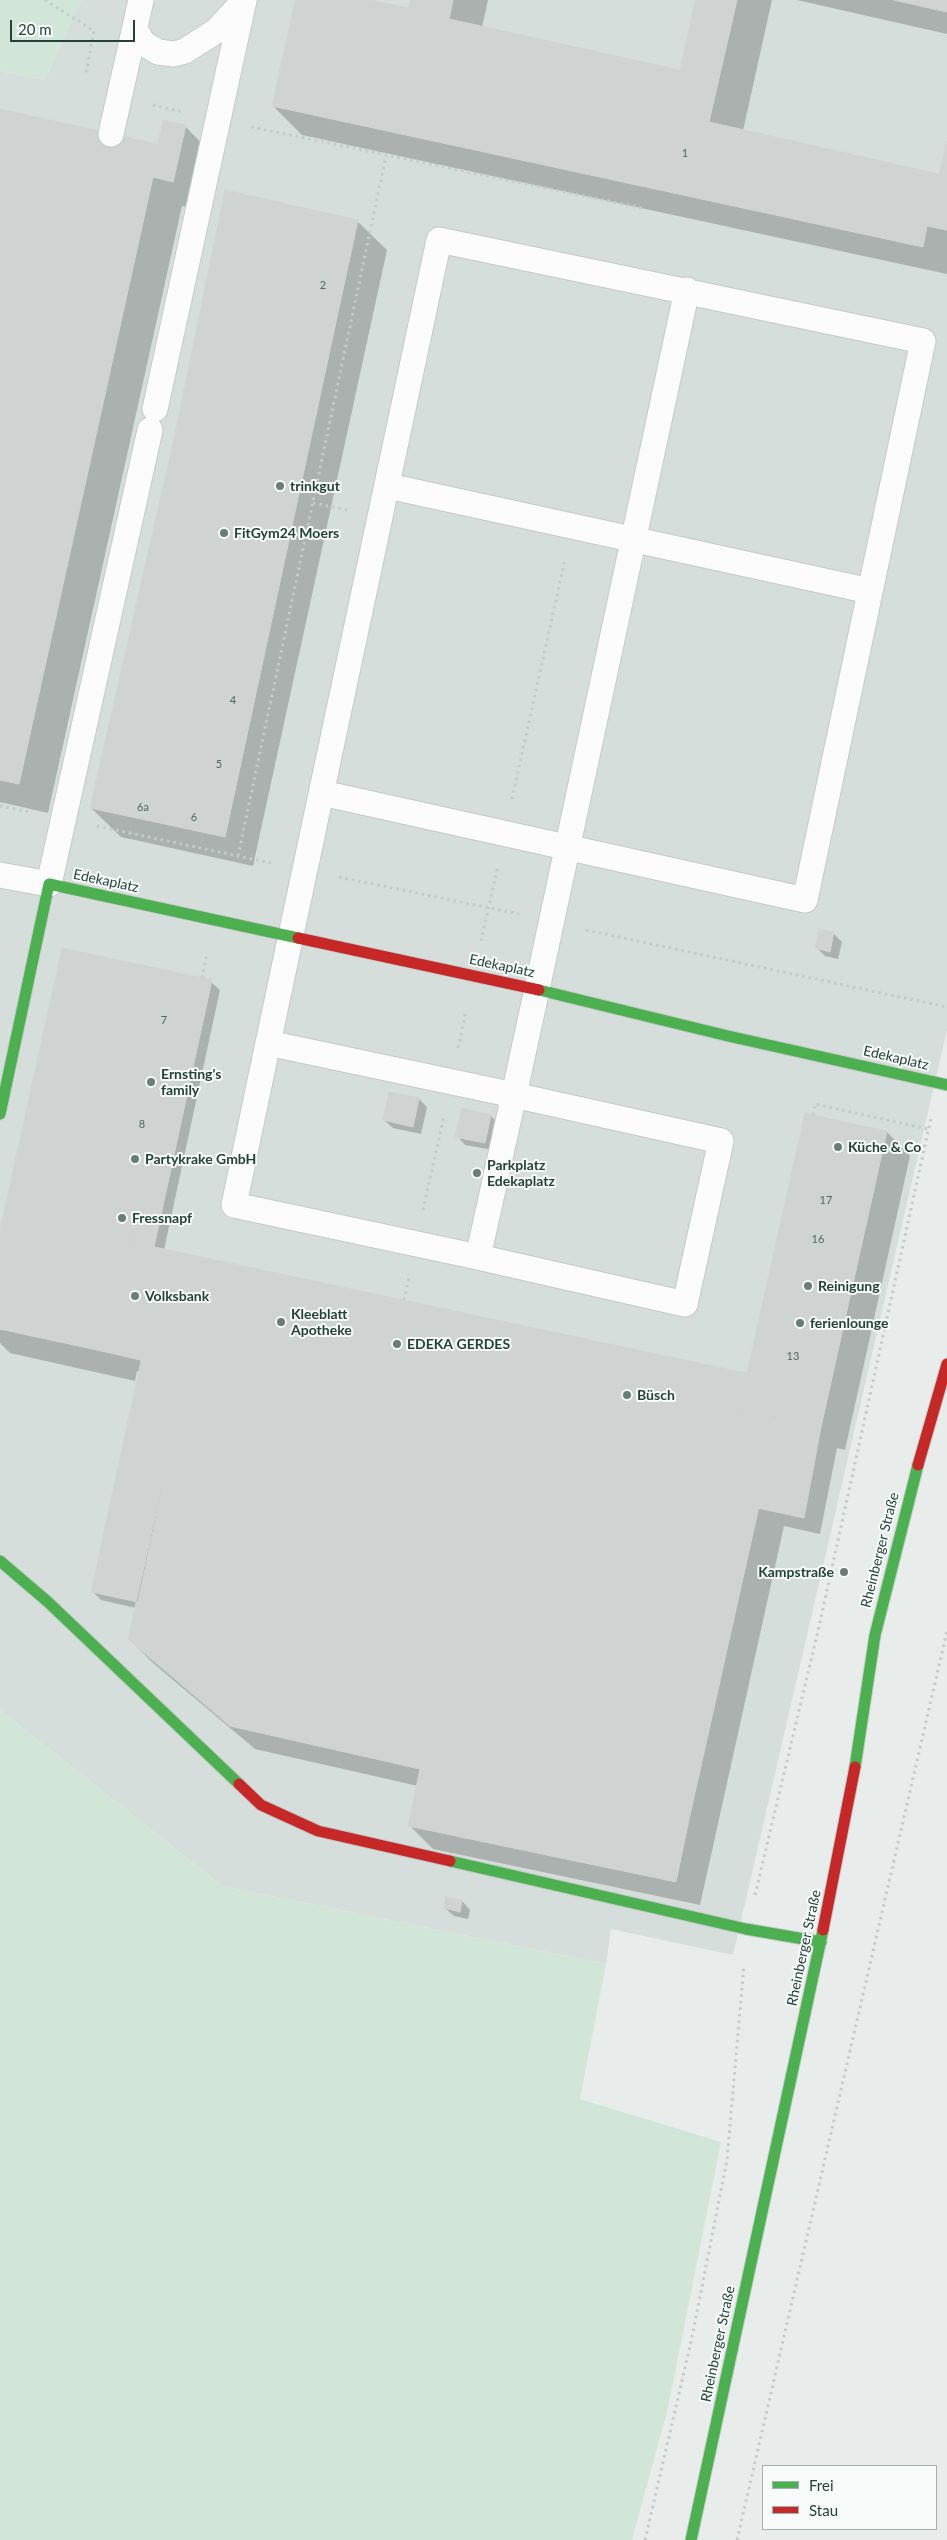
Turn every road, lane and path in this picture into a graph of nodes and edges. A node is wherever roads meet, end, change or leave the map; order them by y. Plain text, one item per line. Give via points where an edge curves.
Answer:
1 (45, 0) edge
2 (141, 0) edge
3 (244, 0) edge
4 (134, 29) junction
5 (119, 96) junction
6 (220, 121) junction
7 (111, 134) dead end
8 (386, 156) junction
9 (642, 208) dead end
10 (687, 290) junction
11 (388, 486) junction
12 (633, 540) junction
13 (566, 556) dead end
14 (870, 590) junction
15 (322, 794) junction
16 (0, 806) edge
17 (64, 819) junction
18 (505, 834) junction
19 (566, 848) junction
20 (238, 856) junction
21 (306, 870) junction
22 (0, 875) edge
23 (49, 884) junction
24 (488, 907) junction
25 (550, 922) junction
26 (291, 936) junction
27 (473, 975) junction
28 (537, 989) junction
29 (947, 1007) edge
30 (268, 1043) junction
31 (451, 1082) junction
32 (943, 1084) edge
33 (514, 1095) junction
34 (0, 1114) edge
35 (813, 1115) dead end
36 (928, 1129) junction
37 (416, 1244) junction
38 (478, 1257) junction
39 (404, 1300) dead end
40 (947, 1364) edge
41 (0, 1560) edge
42 (947, 1632) edge
43 (746, 1929) junction
44 (821, 1942) junction
45 (645, 2540) edge
46 (691, 2540) edge
47 (737, 2540) edge

1 - 5 path via 94,31 83,89
2 - 4 lane
3 - 4 lane via 216,31 185,51 174,54 158,52 143,43
3 - 6 lane
4 - 5 lane
5 - 6 path
5 - 7 lane
6 - 8 path
6 - 17 lane
8 - 9 path
8 - 20 path
10 - 11 lane via 439,240
10 - 12 lane
10 - 14 lane via 923,342
11 - 12 lane
11 - 15 lane
12 - 14 lane
12 - 19 lane
13 - 18 path
14 - 19 lane via 805,900
15 - 18 lane
15 - 21 lane
16 - 17 path
17 - 20 path
17 - 23 lane
18 - 19 lane
18 - 24 path
19 - 25 lane
20 - 21 path
21 - 24 path
21 - 26 lane
22 - 23 lane
23 - 26 street, Edekaplatz
23 - 34 street
24 - 25 path
24 - 27 path
25 - 28 lane
25 - 29 path
26 - 27 street, Edekaplatz
26 - 30 lane
27 - 28 street, Edekaplatz
27 - 31 path
28 - 32 street, Edekaplatz
28 - 33 lane
30 - 31 lane
30 - 37 lane via 234,1205
31 - 33 lane
31 - 37 path
32 - 36 path
33 - 38 lane
33 - 38 lane via 721,1141 685,1304
35 - 36 path via 815,1104
36 - 43 path via 818,1631
37 - 38 lane
37 - 39 path
40 - 44 street, Rheinberger Straße via 874,1635 857,1755
41 - 43 street via 261,1805 318,1831
42 - 47 path
43 - 44 street
43 - 45 path via 728,2160 691,2342
44 - 46 street, Rheinberger Straße

